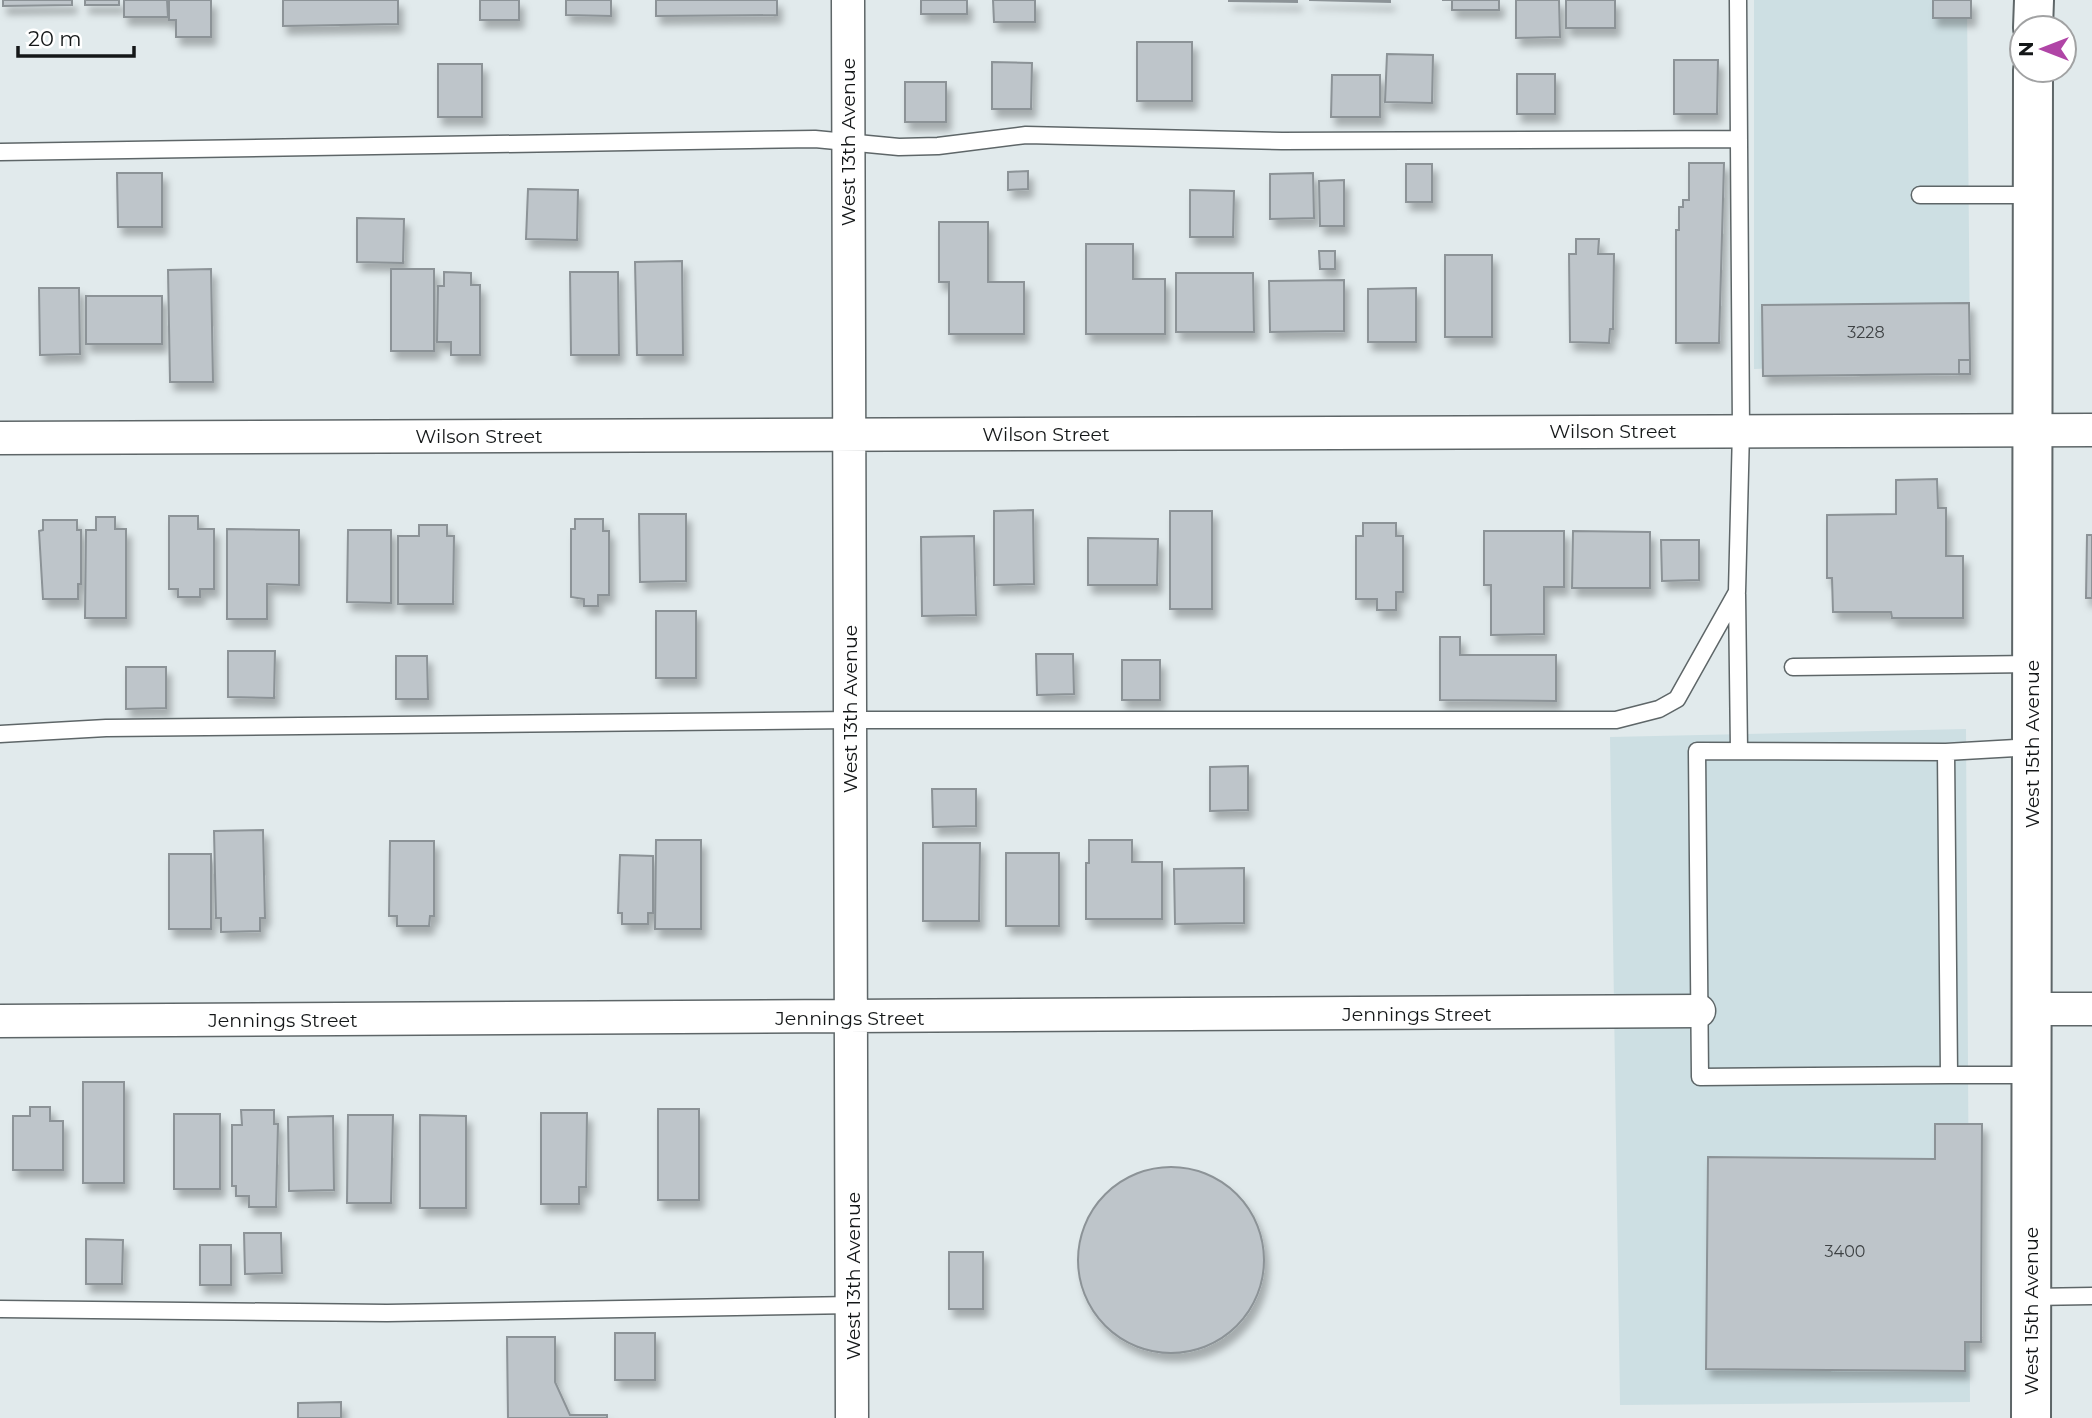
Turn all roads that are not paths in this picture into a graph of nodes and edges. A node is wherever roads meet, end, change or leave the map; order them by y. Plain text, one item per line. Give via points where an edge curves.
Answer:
1 (848, 0) edge
2 (1738, 0) edge
3 (2033, 84) edge
4 (1739, 139) junction
5 (848, 143) junction
6 (0, 152) edge
7 (1920, 195) dead end
8 (2033, 195) junction
9 (2033, 429) junction
10 (1741, 430) junction
11 (2092, 430) edge
12 (850, 434) junction
13 (0, 438) edge
14 (1737, 592) junction
15 (2033, 664) junction
16 (1793, 667) dead end
17 (850, 720) junction
18 (0, 734) edge
19 (2033, 747) junction
20 (1739, 750) junction
21 (1946, 752) junction
22 (2032, 1009) junction
23 (2092, 1009) edge
24 (1699, 1012) junction
25 (851, 1018) junction
26 (0, 1021) edge
27 (1949, 1075) junction
28 (2032, 1075) junction
29 (2092, 1296) edge
30 (2031, 1297) junction
31 (854, 1305) junction
32 (0, 1309) edge
33 (852, 1418) edge
34 (2031, 1418) edge

1 - 5 street, West 13th Avenue
2 - 4 lane
3 - 8 main road, West 15th Avenue
4 - 5 lane via 1282,141 1026,135 938,146
4 - 10 lane
5 - 6 lane via 685,140
5 - 12 street, West 13th Avenue
7 - 8 lane
8 - 9 main road, West 15th Avenue
9 - 10 street, Wilson Street
9 - 11 street, Wilson Street
9 - 15 main road, West 15th Avenue
10 - 12 street, Wilson Street
10 - 14 lane
12 - 13 street, Wilson Street
12 - 17 street, West 13th Avenue
14 - 17 lane via 1677,699 1659,709 1616,720
14 - 20 lane
15 - 16 lane
15 - 19 main road, West 15th Avenue
17 - 18 lane via 106,728
17 - 25 street, West 13th Avenue
19 - 21 lane
19 - 22 main road, West 15th Avenue
20 - 21 lane
20 - 24 lane via 1697,751
21 - 27 lane
22 - 23 street
22 - 28 main road, West 15th Avenue
24 - 25 street, Jennings Street
24 - 27 lane via 1700,1077
25 - 26 street, Jennings Street
25 - 31 street, West 13th Avenue
27 - 28 lane
28 - 30 main road, West 15th Avenue
29 - 30 lane
30 - 34 main road, West 15th Avenue
31 - 32 lane via 387,1313
31 - 33 street, West 13th Avenue

